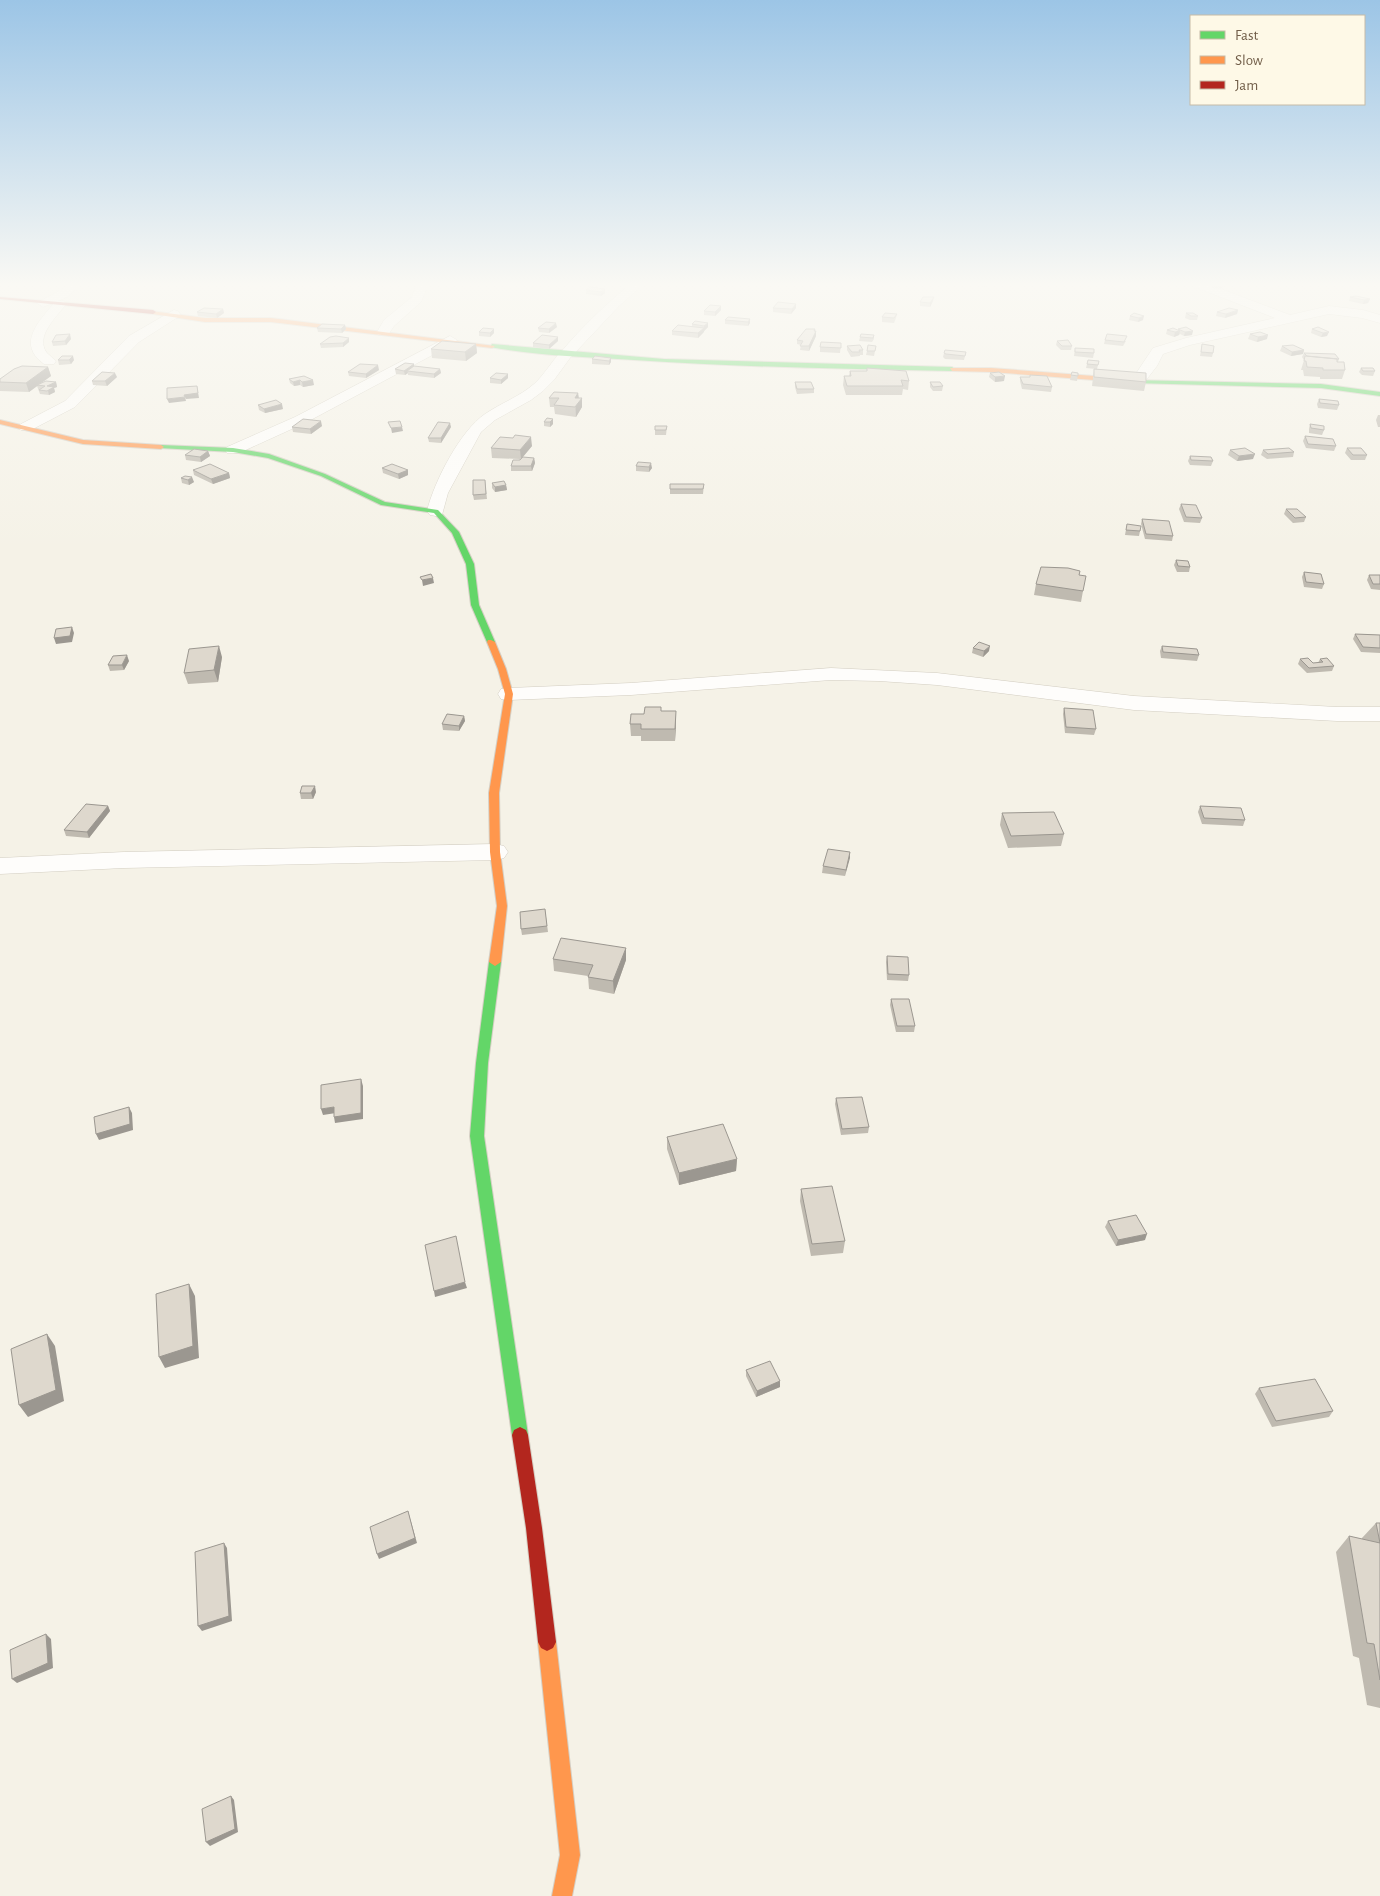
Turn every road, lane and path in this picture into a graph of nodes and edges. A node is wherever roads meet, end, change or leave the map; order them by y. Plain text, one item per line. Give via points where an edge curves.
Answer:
1 (102, 371) edge
2 (391, 371) edge
3 (553, 371) edge
4 (1011, 371) edge
5 (1146, 371) edge
6 (1138, 381) junction
7 (1380, 394) edge
8 (0, 422) edge
9 (26, 427) junction
10 (233, 450) junction
11 (436, 511) junction
12 (509, 694) junction
13 (1380, 714) edge
14 (495, 852) junction
15 (0, 866) edge
16 (562, 1896) edge

1 - 9 street via 70,404
2 - 10 street via 300,420
3 - 11 street via 526,398 476,428 440,493
4 - 6 street
5 - 6 street
6 - 7 street via 1321,386
8 - 9 street
9 - 10 street via 70,440 98,444
10 - 11 street via 269,456 323,475 384,504
11 - 12 street via 455,532 470,564 475,604
12 - 13 street via 782,680 831,674 879,675 937,679 1134,704
12 - 14 street via 494,793
14 - 15 street via 173,857
14 - 16 street via 502,906 482,1063 478,1136 534,1528 570,1855

